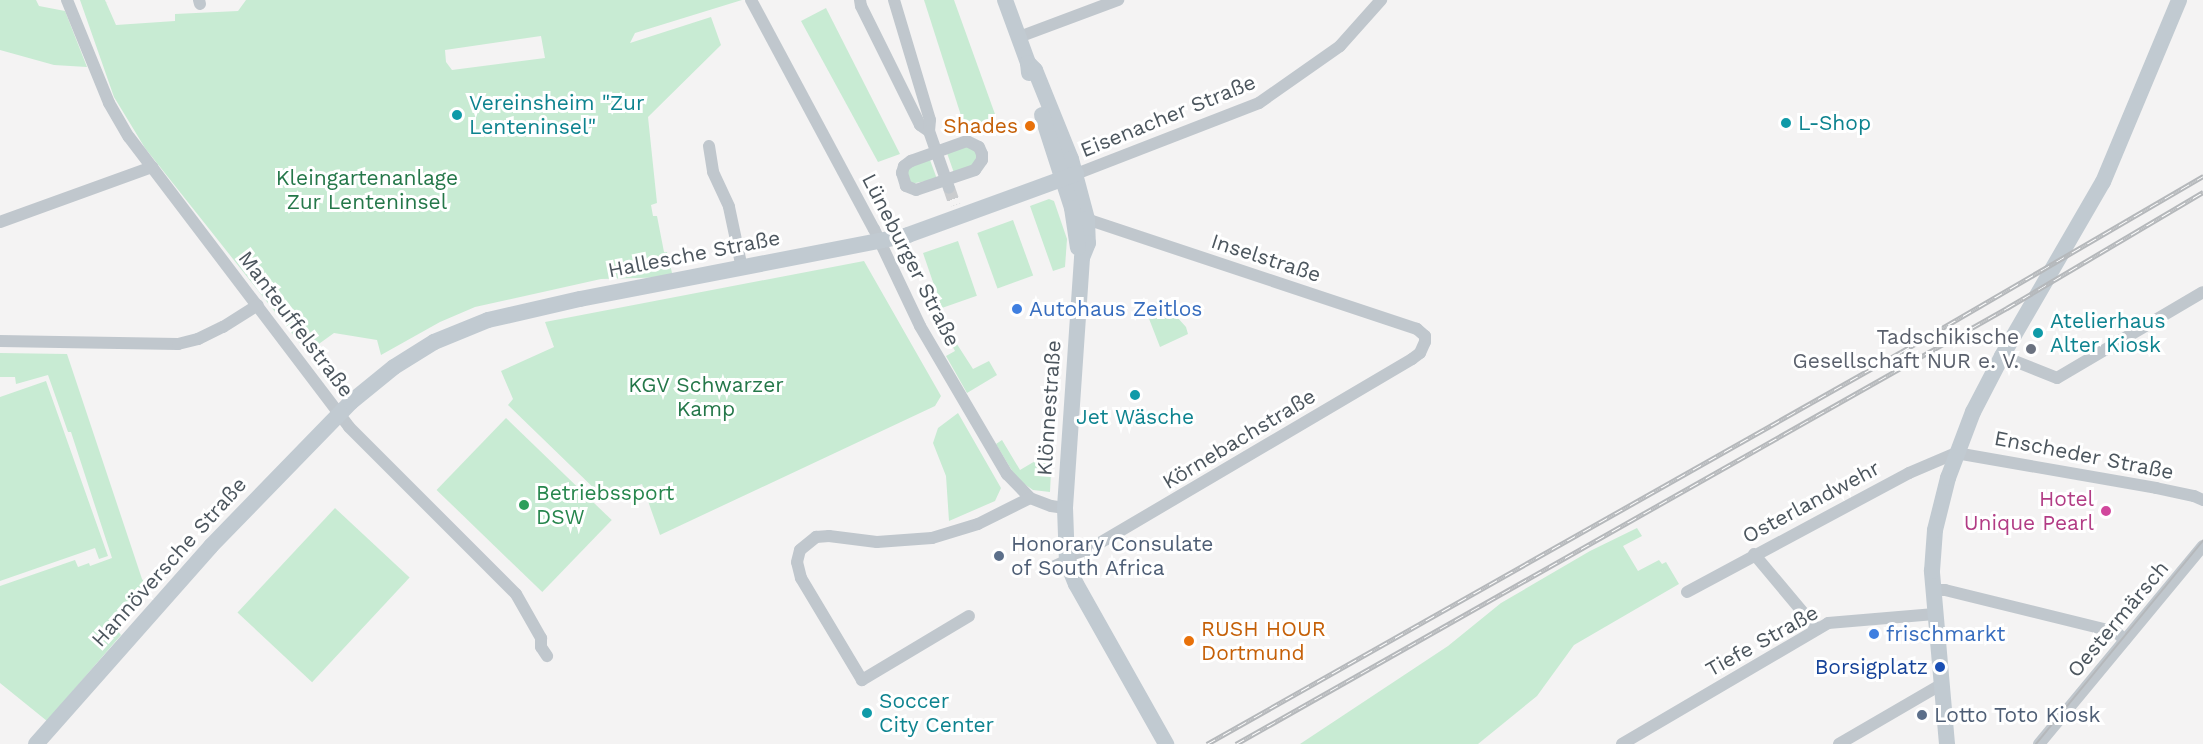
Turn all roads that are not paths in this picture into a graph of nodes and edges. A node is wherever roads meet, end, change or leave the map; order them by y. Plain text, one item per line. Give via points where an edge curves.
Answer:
1 (67, 0) edge
2 (751, 0) edge
3 (860, 0) edge
4 (894, 0) edge
5 (1005, 0) edge
6 (1118, 0) edge
7 (1381, 0) edge
8 (2179, 0) edge
9 (1019, 37) junction
10 (929, 131) junction
11 (709, 146) dead end
12 (936, 152) junction
13 (152, 167) junction
14 (1070, 176) junction
15 (948, 183) junction
16 (1087, 219) junction
17 (0, 222) edge
18 (879, 242) junction
19 (1082, 258) junction
20 (742, 268) junction
21 (2203, 292) edge
22 (258, 305) junction
23 (0, 341) edge
24 (1425, 342) joint
25 (2002, 356) junction
26 (340, 414) junction
27 (1956, 453) junction
28 (1030, 498) junction
29 (2203, 500) edge
30 (1065, 508) junction
31 (2203, 546) edge
32 (1754, 554) junction
33 (1067, 562) junction
34 (1044, 571) dead end
35 (1933, 590) junction
36 (1687, 592) dead end
37 (1935, 614) junction
38 (969, 616) dead end
39 (1817, 629) junction
40 (2126, 640) junction
41 (547, 656) dead end
42 (1942, 684) junction
43 (1947, 743) edge
44 (36, 744) edge
45 (1166, 744) edge
46 (1622, 744) edge
47 (1839, 744) edge
48 (2039, 744) edge

1 - 13 street, Manteuffelstraße via 109,103
2 - 18 street, Lüneburger Straße
3 - 10 street via 920,125
4 - 10 street via 930,120
5 - 9 main road, Klönnestraße
6 - 9 street
7 - 14 street, Eisenacher Straße via 1340,46 1259,103
8 - 25 main road via 2103,182
9 - 14 main road, Klönnestraße via 1028,63 1035,70
10 - 12 street
11 - 20 street via 713,172 729,207
12 - 15 street
12 - 15 street via 904,166 902,180 916,190
12 - 15 street via 967,141 979,147 982,154 975,170
13 - 17 street
13 - 22 street, Manteuffelstraße
14 - 16 main road, Klönnestraße
14 - 18 main road, Hallesche Straße via 957,211 908,235
14 - 19 main road, Klönnestraße
16 - 19 main road, Klönnestraße via 1088,243
16 - 24 street, Inselstraße via 1417,329 1425,336
18 - 20 main road, Hallesche Straße
18 - 28 street, Lüneburger Straße via 920,326 1007,474
19 - 30 main road, Klönnestraße
20 - 26 main road, Hallesche Straße via 580,298 488,320 411,356 368,387
21 - 25 street via 2057,378
22 - 23 street via 223,327 178,344
22 - 26 street, Manteuffelstraße
24 - 33 street, Körnebachstraße via 1412,359
25 - 27 main road
26 - 41 street, Manteuffelstraße via 366,447 516,594 545,641 541,647
26 - 44 main road, Hannöversche Straße via 211,546
27 - 29 street, Enscheder Straße
27 - 32 street, Osterlandwehr via 1909,473
27 - 35 main road via 1935,530
28 - 30 street
28 - 38 street via 978,524 932,538 877,542 816,537 800,549 797,562 801,578 862,680
30 - 33 main road, Klönnestraße
31 - 40 street, Oestermärsch
32 - 36 street, Osterlandwehr
32 - 39 street
33 - 34 street, Körnebachstraße
33 - 45 main road, Klönnestraße
35 - 37 main road
35 - 40 street via 2116,633
37 - 39 street, Tiefe Straße via 1828,623
37 - 42 main road
39 - 46 street, Tiefe Straße
40 - 48 street, Oestermärsch
42 - 43 main road
42 - 47 street

